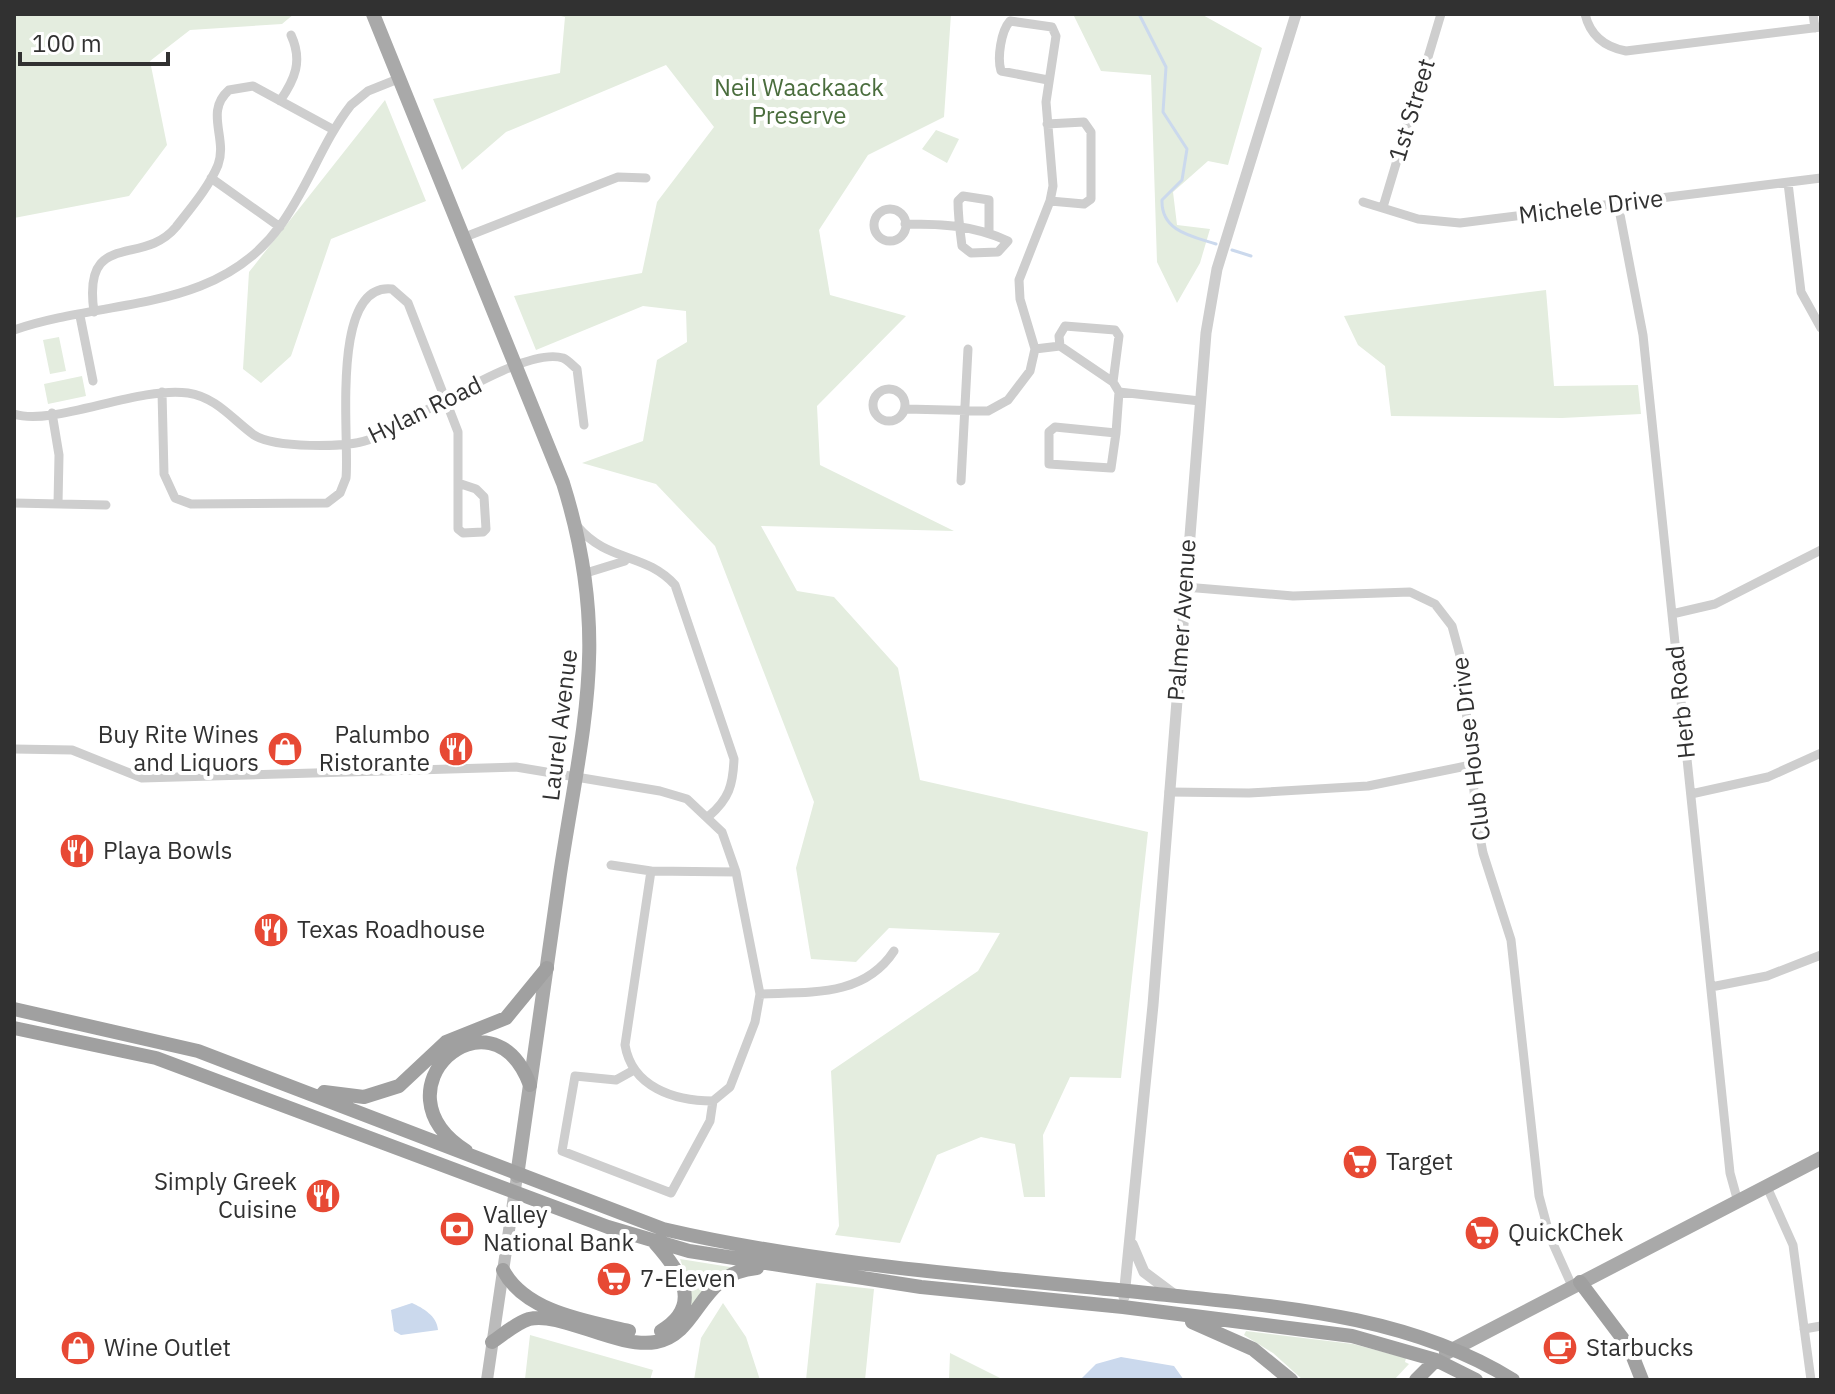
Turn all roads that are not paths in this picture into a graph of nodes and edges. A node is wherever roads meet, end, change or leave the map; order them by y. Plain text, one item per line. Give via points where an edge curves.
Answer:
1 (373, 14) edge
2 (1296, 14) edge
3 (1441, 14) edge
4 (1585, 14) edge
5 (1813, 14) edge
6 (1818, 28) edge
7 (291, 35) dead end
8 (398, 79) junction
9 (1048, 80) junction
10 (280, 101) junction
11 (1047, 124) junction
12 (334, 130) junction
13 (211, 178) junction
14 (646, 178) dead end
15 (1821, 178) edge
16 (1788, 183) junction
17 (1050, 201) junction
18 (1363, 202) dead end
19 (1618, 204) junction
20 (1383, 207) junction
21 (905, 224) dead end
22 (959, 224) junction
23 (280, 227) junction
24 (989, 232) junction
25 (465, 237) junction
26 (94, 312) junction
27 (80, 316) junction
28 (1821, 328) edge
29 (14, 330) edge
30 (1060, 346) junction
31 (968, 349) dead end
32 (1035, 349) junction
33 (515, 367) junction
34 (93, 381) dead end
35 (1113, 382) junction
36 (162, 392) junction
37 (1119, 392) junction
38 (445, 398) junction
39 (1200, 401) junction
40 (906, 409) junction
41 (964, 411) junction
42 (52, 413) junction
43 (14, 414) edge
44 (584, 425) dead end
45 (1116, 433) junction
46 (345, 443) junction
47 (961, 481) dead end
48 (458, 483) junction
49 (14, 503) edge
50 (58, 504) junction
51 (106, 505) dead end
52 (577, 526) junction
53 (1821, 550) edge
54 (640, 562) junction
55 (586, 573) junction
56 (1185, 587) junction
57 (1672, 614) junction
58 (14, 749) edge
59 (1821, 753) edge
60 (1471, 765) junction
61 (578, 778) junction
62 (1169, 792) junction
63 (1691, 794) junction
64 (709, 816) junction
65 (611, 865) dead end
66 (651, 871) junction
67 (736, 872) junction
68 (894, 951) dead end
69 (1821, 955) edge
70 (547, 968) junction
71 (1711, 987) junction
72 (760, 994) junction
73 (14, 1009) edge
74 (14, 1028) edge
75 (634, 1070) junction
76 (268, 1076) junction
77 (530, 1085) junction
78 (713, 1101) junction
79 (1821, 1158) edge
80 (483, 1162) junction
81 (517, 1176) junction
82 (1767, 1187) junction
83 (514, 1191) junction
84 (1738, 1202) junction
85 (1130, 1237) junction
86 (655, 1242) junction
87 (776, 1267) junction
88 (503, 1270) junction
89 (1576, 1284) junction
90 (1125, 1291) junction
91 (1177, 1296) junction
92 (1123, 1307) junction
93 (1161, 1312) junction
94 (1821, 1326) edge
95 (1804, 1329) junction
96 (492, 1342) junction
97 (1454, 1348) junction
98 (1436, 1360) junction
99 (487, 1380) edge
100 (1291, 1380) edge
101 (1416, 1380) edge
102 (1476, 1380) edge
103 (1513, 1380) edge
104 (1642, 1380) edge
105 (1811, 1380) edge

1 - 8 main road, Laurel Avenue
2 - 39 street, Palmer Avenue via 1217,269
3 - 20 street, 1st Street
4 - 6 street via 1596,37 1626,51
5 - 6 street
7 - 10 street via 297,68
8 - 12 street via 363,95
8 - 25 main road, Laurel Avenue
9 - 9 street via 999,67 1005,27 1014,20 1055,31
9 - 11 street
10 - 12 street
10 - 13 street via 244,85 223,96 216,112 221,151
11 - 17 street via 1054,168
11 - 17 street via 1084,122 1091,132 1091,199 1084,204
12 - 23 street
13 - 23 street
13 - 26 street via 169,234 113,253 98,266 91,285
14 - 25 street via 618,177
15 - 16 street, Michele Drive
16 - 19 street, Michele Drive
16 - 28 street via 1801,292
17 - 32 street via 1019,280
18 - 20 street, Michele Drive
19 - 20 street, Michele Drive via 1460,223 1418,219
19 - 57 street, Herb Road via 1643,335
21 - 22 street
22 - 24 street
22 - 24 street via 960,198 986,197
22 - 24 street via 966,252 998,252 1008,241
23 - 26 street via 246,263 209,285
25 - 33 main road, Laurel Avenue
26 - 27 street
27 - 29 street
27 - 34 street
30 - 32 street
30 - 35 street
30 - 35 street via 1065,326 1115,330 1119,336
31 - 41 street
32 - 41 street via 1030,371 1008,400 988,411
33 - 38 street, Hylan Road
33 - 44 street, Hylan Road via 565,358 577,369
33 - 52 main road, Laurel Avenue
35 - 37 street
36 - 42 street, Hylan Road
36 - 46 street, Hylan Road via 207,400 270,442
36 - 46 street via 166,484 183,502 327,503 343,487
37 - 39 street
37 - 45 street
38 - 46 street, Hylan Road via 364,442
38 - 46 street via 404,297 392,289 374,292 364,301 347,351
38 - 48 street via 459,439
39 - 56 street, Palmer Avenue
40 - 40 street via 897,420 879,420 876,394 899,392
40 - 41 street
41 - 47 street
42 - 43 street, Hylan Road
42 - 50 street via 59,455
45 - 45 street via 1111,468 1054,466 1046,458 1050,429
48 - 48 street via 484,497 483,532 458,529
49 - 50 street
50 - 51 street
52 - 54 street via 602,550
52 - 55 main road, Laurel Avenue
53 - 57 street via 1715,604
54 - 55 street via 619,561
54 - 64 street via 662,570 675,585 734,759 725,802
55 - 61 main road, Laurel Avenue via 592,668
56 - 60 street, Club House Drive via 1293,596 1410,592 1430,600 1446,615 1458,641
56 - 62 street, Palmer Avenue
57 - 63 street, Herb Road
58 - 61 street via 72,750 149,778 497,767
59 - 63 street via 1768,777
60 - 62 street via 1368,786
60 - 89 street, Club House Drive via 1483,853 1511,940 1539,1196 1550,1237
61 - 64 street via 660,791 687,799
61 - 70 main road, Laurel Avenue
62 - 85 street, Palmer Avenue
63 - 71 street, Herb Road
64 - 67 street via 722,832
65 - 66 street
66 - 67 street
66 - 75 street via 625,1045
67 - 72 street
68 - 72 street via 883,968 843,990
69 - 71 street via 1767,976
70 - 76 highway via 506,1018 446,1042 391,1090 357,1097
70 - 77 main road, Laurel Avenue
71 - 84 street, Herb Road via 1730,1173
72 - 78 street via 730,1087
73 - 76 highway via 149,1037
74 - 83 highway via 156,1058
75 - 78 street via 660,1091 691,1101
75 - 78 street via 616,1080 575,1076 562,1151 671,1193 710,1121
76 - 80 highway
77 - 80 highway via 516,1056 493,1044 463,1046 438,1065 430,1088 433,1110 461,1148
77 - 81 main road, Laurel Avenue
79 - 82 main road
80 - 81 highway
81 - 83 main road, Laurel Avenue
81 - 90 highway via 663,1229 728,1244
82 - 84 main road
82 - 95 street via 1793,1245
83 - 86 highway
83 - 88 main road, Laurel Avenue
84 - 89 main road
85 - 90 street, Palmer Avenue
85 - 91 street, Palmer Avenue via 1144,1272
86 - 87 highway
86 - 88 highway via 681,1276 685,1291 676,1319 656,1333 594,1323 534,1301 515,1289
87 - 92 highway
87 - 96 highway via 726,1277 706,1293 684,1325 655,1342 621,1339 543,1318 522,1322
88 - 96 main road, Laurel Avenue
89 - 97 main road
89 - 104 highway via 1629,1347
90 - 91 highway
90 - 92 street, Palmer Avenue
91 - 97 highway via 1375,1324
92 - 93 highway
93 - 98 highway via 1352,1336
93 - 100 highway via 1223,1333
94 - 95 street
95 - 105 street
96 - 99 main road, Laurel Avenue
97 - 98 main road
97 - 103 highway
98 - 101 highway
98 - 102 highway

